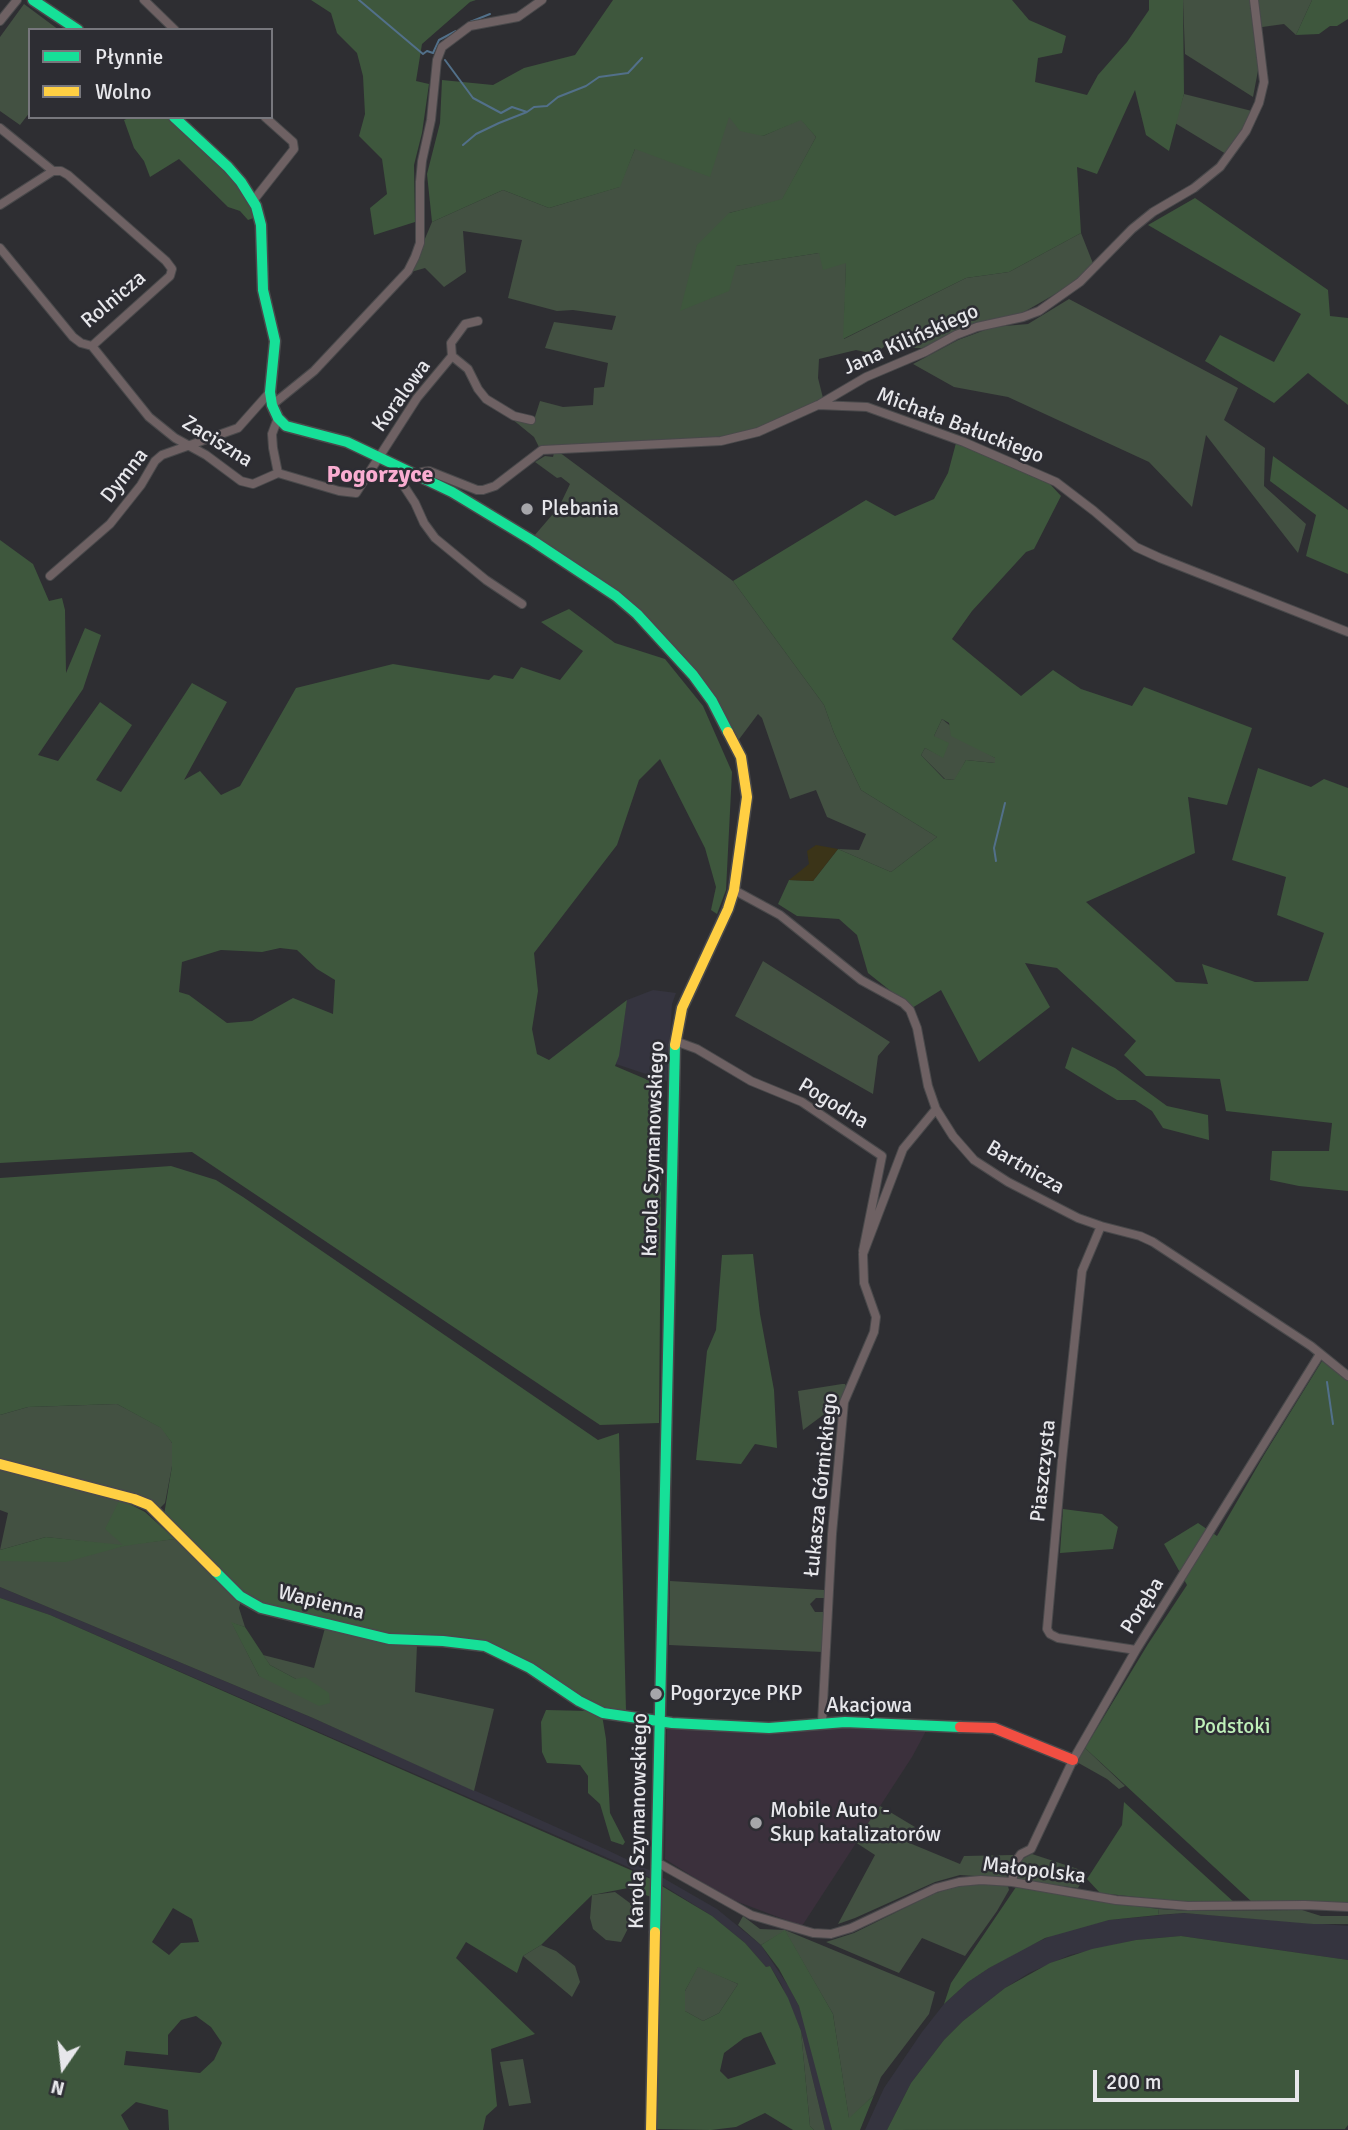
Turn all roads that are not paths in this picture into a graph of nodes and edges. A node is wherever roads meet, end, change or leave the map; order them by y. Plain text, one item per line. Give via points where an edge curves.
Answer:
1 (17, 0) edge
2 (33, 0) edge
3 (144, 0) edge
4 (542, 0) edge
5 (1254, 0) edge
6 (0, 21) edge
7 (75, 28) edge
8 (173, 28) edge
9 (176, 119) edge
10 (267, 119) edge
11 (0, 128) edge
12 (53, 171) junction
13 (253, 201) junction
14 (0, 205) edge
15 (0, 248) edge
16 (478, 321) dead end
17 (92, 345) junction
18 (452, 355) junction
19 (270, 392) junction
20 (272, 405) junction
21 (818, 405) junction
22 (278, 418) junction
23 (531, 420) dead end
24 (189, 445) junction
25 (380, 457) junction
26 (400, 467) junction
27 (278, 472) junction
28 (420, 476) junction
29 (50, 576) dead end
30 (522, 604) dead end
31 (1348, 632) edge
32 (734, 890) junction
33 (675, 1041) junction
34 (936, 1109) junction
35 (1101, 1226) junction
36 (863, 1254) junction
37 (1320, 1354) junction
38 (1348, 1377) edge
39 (0, 1464) edge
40 (1136, 1650) junction
41 (660, 1720) junction
42 (822, 1723) junction
43 (1073, 1760) junction
44 (657, 1864) junction
45 (1012, 1882) junction
46 (1348, 1908) edge
47 (651, 2130) edge

1 - 6 street
2 - 7 street
3 - 8 street
4 - 20 street via 518,16 470,26 442,47 420,182 420,243 411,264 314,371
5 - 21 street, Jana Kilińskiego via 1264,82 1246,131 1220,167 1153,212 1080,282 1051,303 1023,317 956,335
9 - 13 street via 228,167
10 - 13 street via 293,142 294,149
11 - 12 street
12 - 14 street
12 - 17 street, Rolnicza via 68,175 173,269
13 - 19 street via 261,225 263,290 275,341
15 - 17 street, Rolnicza via 73,337
16 - 18 street, Koralowa via 465,324 452,343
17 - 24 street, Zaciszna via 149,418
18 - 23 street, Koralowa via 468,369 486,399 514,416
18 - 25 street, Koralowa via 417,398
19 - 20 street
19 - 24 street, Dymna via 239,428
20 - 22 street
21 - 28 street, Michała Bałuckiego via 758,432 721,441 542,450 495,486 484,489 429,471
21 - 31 street, Michała Bałuckiego via 881,411 1010,461 1056,482 1136,547
22 - 25 street, Karola Szymanowskiego via 286,426 347,442
22 - 27 street via 272,433
24 - 27 street, Zaciszna via 241,481 253,484
24 - 29 street, Dymna via 155,461 110,524
25 - 26 street, Karola Szymanowskiego
25 - 27 street, Zaciszna via 356,493
26 - 28 street, Karola Szymanowskiego
26 - 30 street via 398,477 435,538
28 - 32 street, Karola Szymanowskiego via 492,515 615,596 693,675 712,701 746,775
32 - 33 street, Karola Szymanowskiego via 688,993
32 - 34 street, Bartnicza via 780,915 861,980 910,1010
33 - 36 street, Pogodna via 802,1102 882,1156
33 - 41 street, Karola Szymanowskiego
34 - 35 street, Bartnicza via 974,1160 1039,1198
34 - 36 street, Łukasza Górnickiego via 903,1149
35 - 37 street, Bartnicza via 1153,1242
35 - 40 street, Piaszczysta via 1082,1271 1047,1629 1058,1638
36 - 42 street, Łukasza Górnickiego via 875,1328 844,1402
37 - 38 street, Bartnicza
37 - 40 street, Poręba
39 - 41 street, Wapienna via 149,1505 240,1596 261,1608 389,1640 485,1646 603,1713
40 - 43 street, Poręba
41 - 42 street, Akacjowa via 769,1728
41 - 44 street, Karola Szymanowskiego
42 - 43 street, Akacjowa via 994,1728
43 - 45 street, Poręba via 1031,1849 1016,1861
44 - 45 street, Małopolska via 751,1915 831,1934 936,1888 981,1880
44 - 47 street, Karola Szymanowskiego
45 - 46 street, Małopolska via 1116,1900 1188,1906

